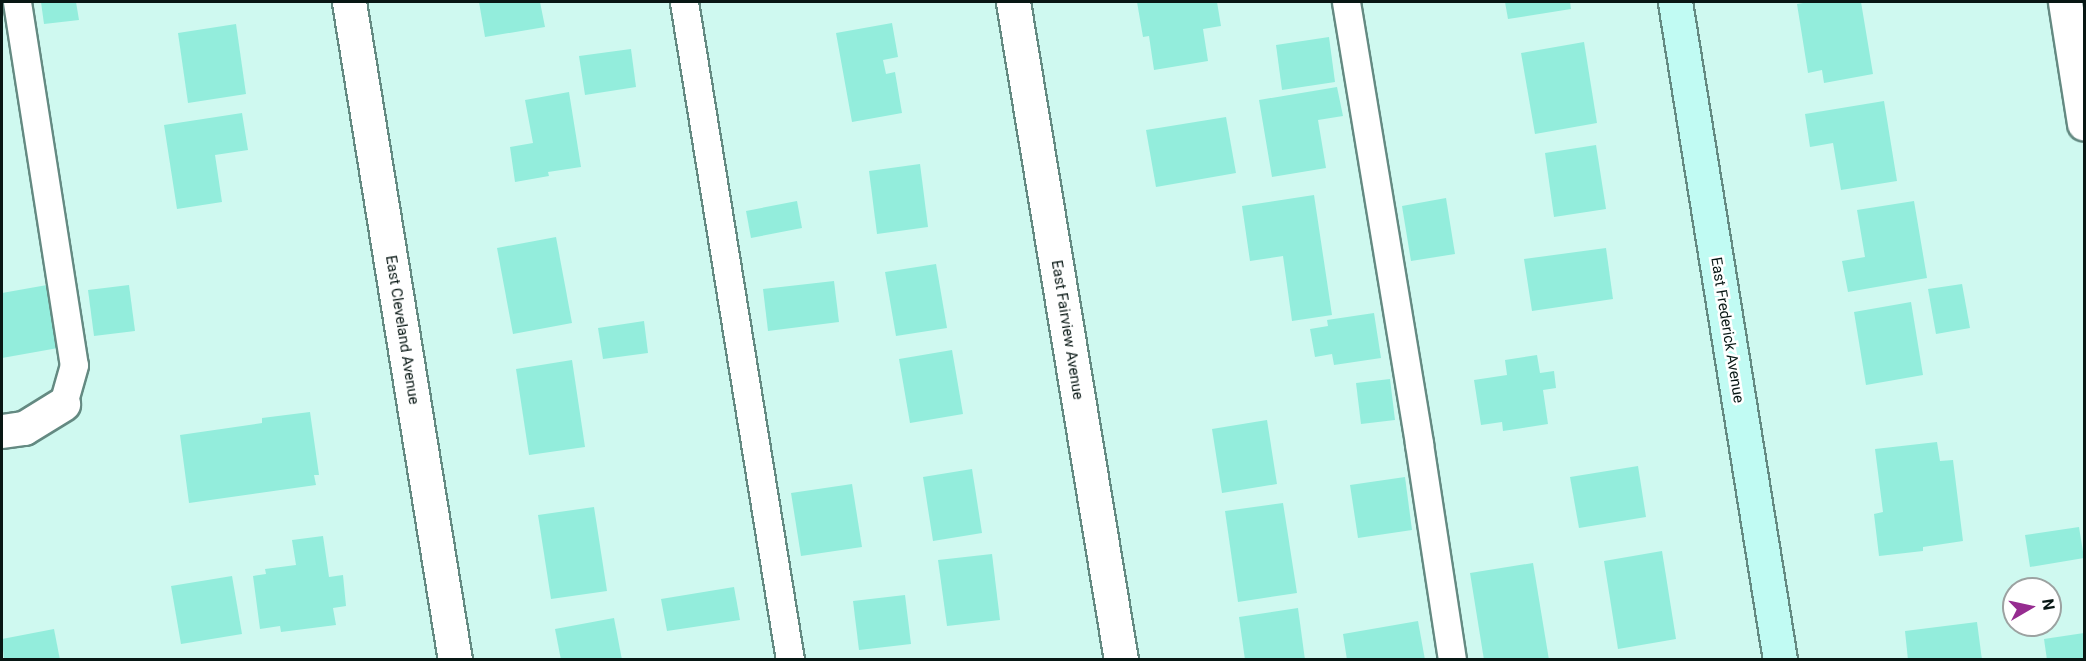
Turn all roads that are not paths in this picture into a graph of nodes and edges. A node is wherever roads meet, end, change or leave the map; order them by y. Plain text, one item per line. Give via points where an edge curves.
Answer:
1 (17, 2) edge
2 (348, 2) edge
3 (684, 2) edge
4 (1013, 2) edge
5 (1346, 2) edge
6 (1675, 2) edge
7 (2065, 2) edge
8 (2085, 124) edge
9 (63, 404) joint
10 (2, 430) edge
11 (455, 660) edge
12 (790, 660) edge
13 (1121, 660) edge
14 (1452, 660) edge
15 (1780, 660) edge

1 - 9 lane via 74,365
2 - 11 street, East Cleveland Avenue
3 - 12 lane
4 - 13 street, East Fairview Avenue
5 - 14 lane
6 - 15 main road, East Frederick Avenue
7 - 8 street
9 - 10 street via 24,428

